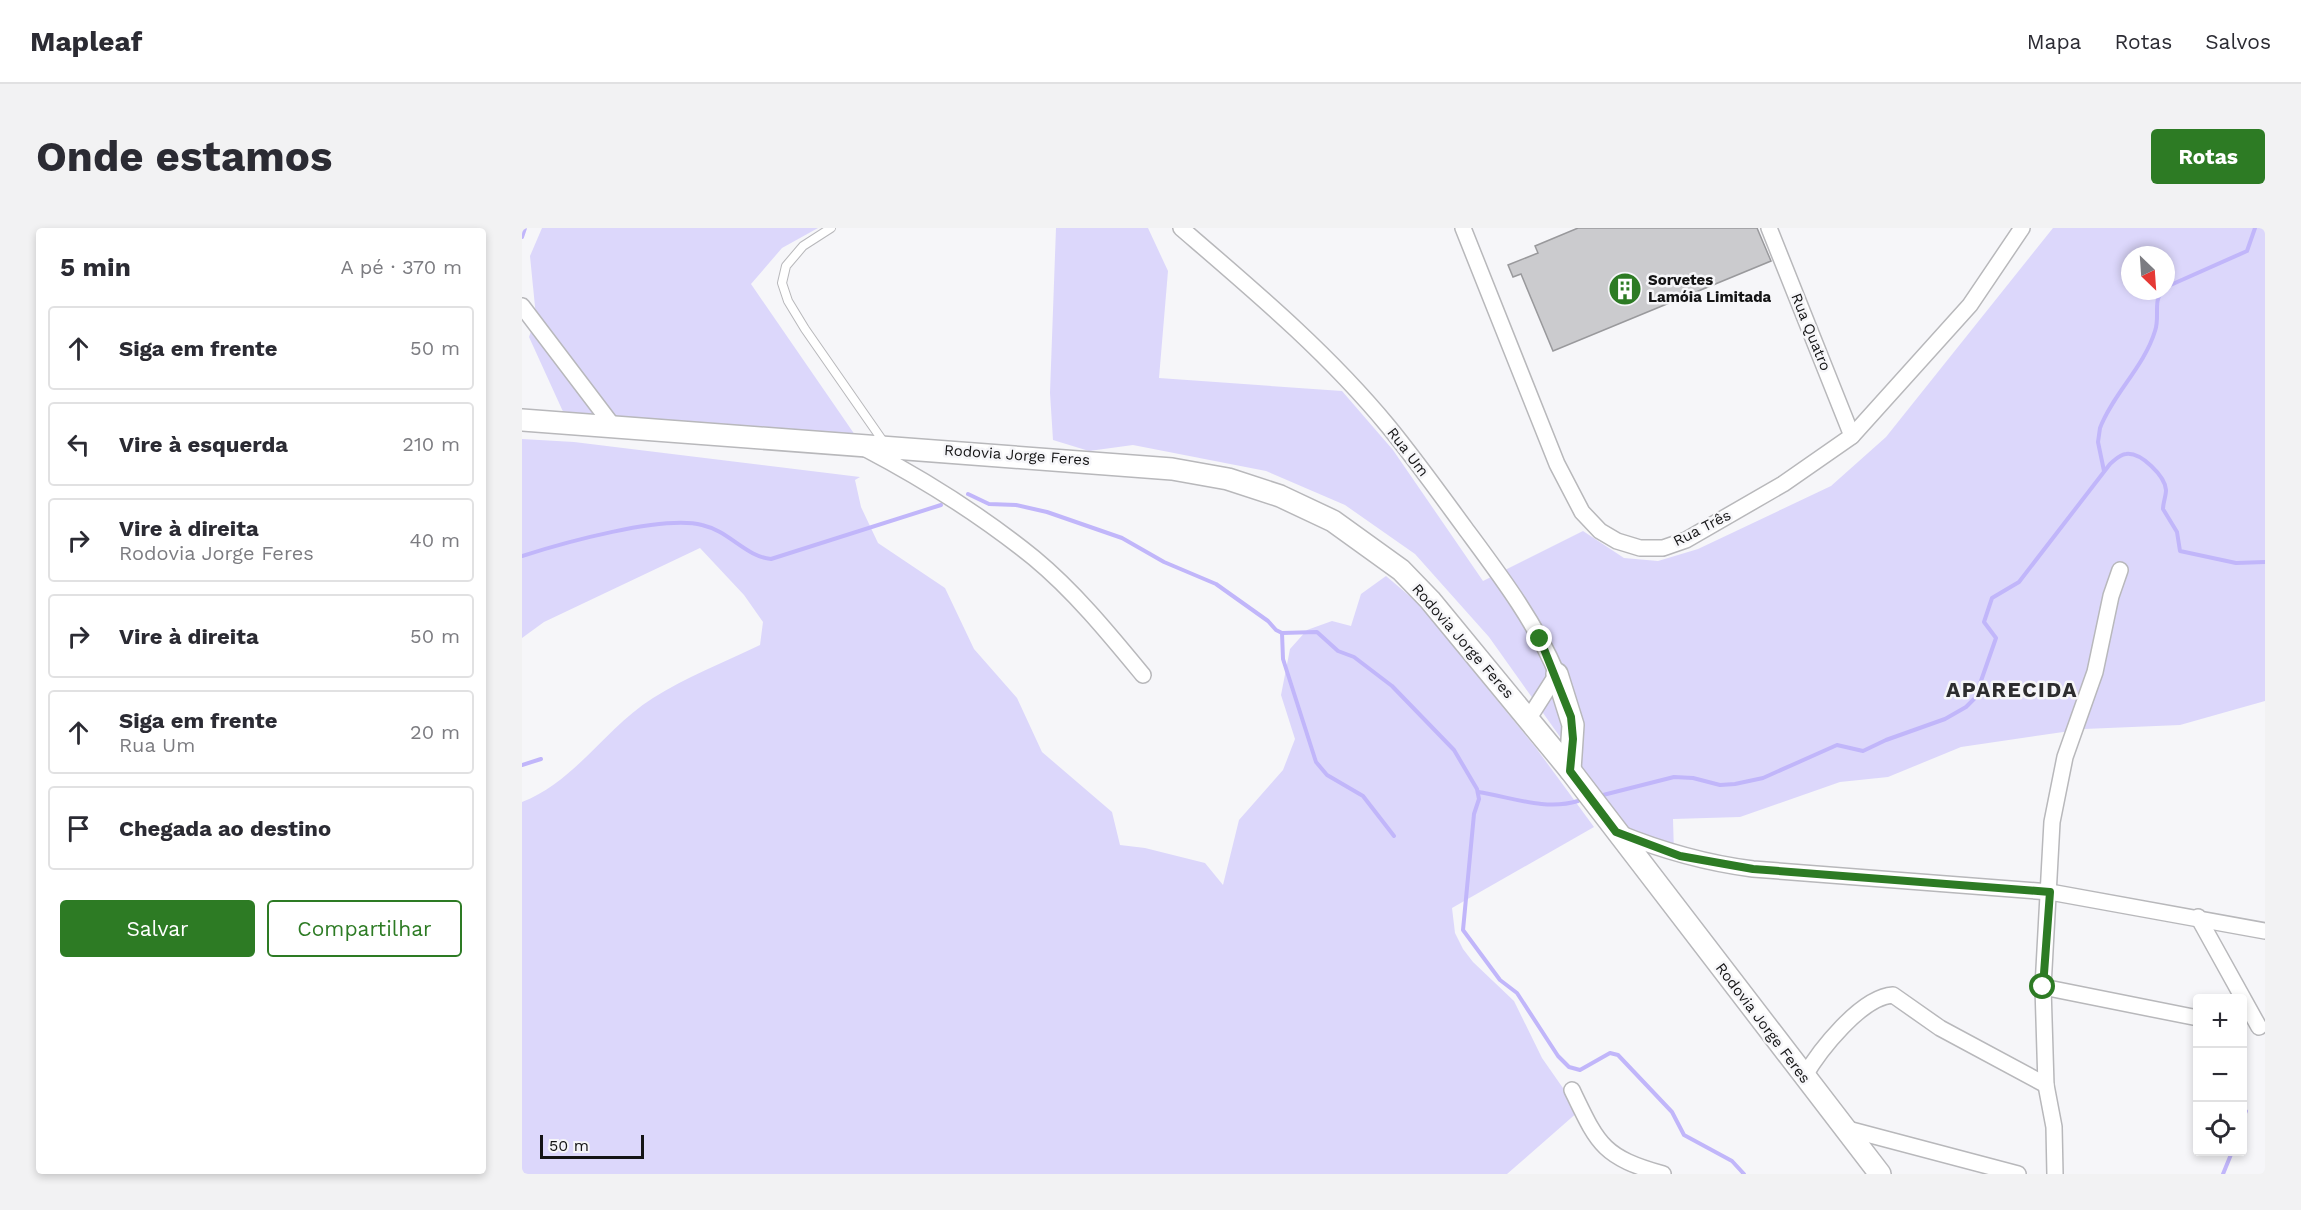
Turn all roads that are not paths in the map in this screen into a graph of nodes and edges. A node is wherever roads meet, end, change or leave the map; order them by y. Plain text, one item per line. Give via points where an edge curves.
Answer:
1 (831, 228) edge
2 (1180, 228) edge
3 (1463, 228) edge
4 (1769, 228) edge
5 (2022, 228) edge
6 (522, 306) edge
7 (522, 420) edge
8 (613, 426) junction
9 (1852, 436) junction
10 (858, 444) junction
11 (886, 446) junction
12 (2120, 570) dead end
13 (1557, 674) junction
14 (1143, 675) dead end
15 (1529, 718) junction
16 (1570, 771) junction
17 (1616, 832) junction
18 (2050, 892) junction
19 (2198, 917) junction
20 (2265, 931) edge
21 (2043, 987) junction
22 (2193, 1017) edge
23 (2247, 1026) edge
24 (2262, 1030) edge
25 (1804, 1077) junction
26 (2046, 1085) junction
27 (1572, 1090) dead end
28 (1844, 1128) junction
29 (1663, 1174) edge
30 (1880, 1174) edge
31 (2018, 1174) edge
32 (2055, 1174) edge

1 - 11 lane via 803,246 786,266 782,283 805,329
2 - 13 street, Rua Um via 1284,318 1387,426 1501,576
3 - 9 street, Rua Três via 1557,464 1582,512 1600,531 1617,541 1640,548 1663,548 1686,540 1783,484
4 - 9 street, Rua Quatro
5 - 9 street, Rua Três via 1970,305
6 - 8 street
7 - 8 main road, Rodovia Jorge Feres
8 - 10 main road, Rodovia Jorge Feres
10 - 11 main road, Rodovia Jorge Feres
10 - 14 street via 963,506 1035,559
11 - 15 main road, Rodovia Jorge Feres via 1172,469 1228,479 1280,496 1333,521 1401,570 1462,635
12 - 18 street via 2095,672 2056,789
13 - 15 street
13 - 16 main road via 1573,725
15 - 16 main road, Rodovia Jorge Feres
16 - 17 main road, Rodovia Jorge Feres
17 - 18 street via 1710,863
17 - 25 main road, Rodovia Jorge Feres
18 - 19 street
18 - 21 street
19 - 20 street
19 - 24 street
21 - 22 street
21 - 26 street
23 - 24 street
25 - 26 street via 1828,1042 1860,1011 1877,999 1893,995 1940,1028
25 - 28 main road, Rodovia Jorge Feres
26 - 32 street via 2054,1127
27 - 29 street via 1596,1138 1612,1154 1632,1166
28 - 30 main road, Rodovia Jorge Feres
28 - 31 street

